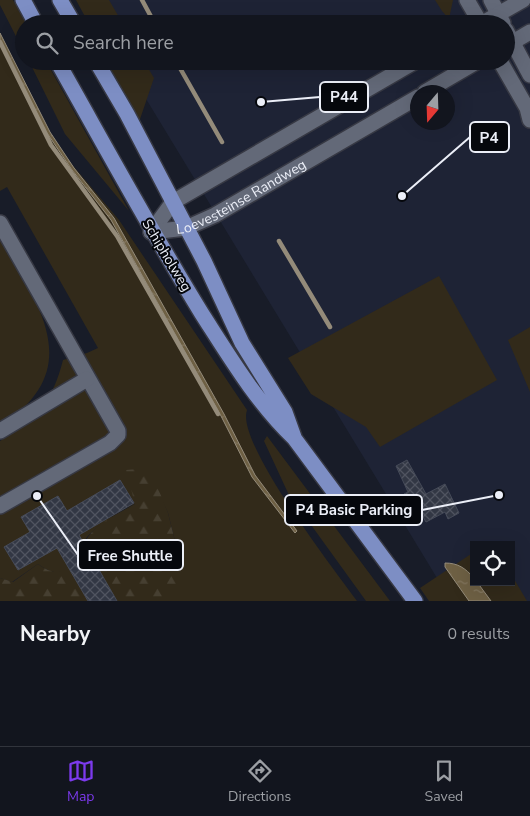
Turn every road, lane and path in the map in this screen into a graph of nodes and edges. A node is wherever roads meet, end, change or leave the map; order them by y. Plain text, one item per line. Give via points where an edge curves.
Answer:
1 (23, 0) edge
2 (60, 0) edge
3 (467, 0) edge
4 (491, 0) edge
5 (523, 0) edge
6 (31, 15) edge
7 (69, 15) edge
8 (476, 15) edge
9 (499, 15) edge
10 (506, 15) edge
11 (530, 32) edge
12 (515, 37) edge
13 (515, 51) edge
14 (62, 70) edge
15 (101, 70) edge
16 (400, 70) edge
17 (463, 70) edge
18 (505, 70) edge
19 (530, 76) edge
20 (437, 85) edge
21 (410, 102) edge
22 (530, 120) edge
23 (173, 202) junction
24 (0, 223) edge
25 (186, 228) junction
26 (151, 232) junction
27 (87, 379) junction
28 (0, 431) edge
29 (294, 438) junction
30 (0, 506) edge
31 (415, 601) edge

1 - 6 main road
2 - 7 main road
3 - 8 street
4 - 9 street
5 - 10 street
11 - 12 street
13 - 19 street
14 - 26 main road, Schipholweg
15 - 23 main road, Schipholweg
16 - 23 street, Loevesteinse Randweg
17 - 20 street
18 - 22 street via 527,108
21 - 25 street, Loevesteinse Randweg via 216,215
23 - 25 main road, Schipholweg
23 - 26 street, Loevesteinse Randweg
24 - 27 street
25 - 26 street, Loevesteinse Randweg
25 - 29 main road, Schipholweg via 242,343 285,412
26 - 29 main road, Schipholweg via 228,353 276,421
27 - 28 street
27 - 30 street via 116,426 118,435 115,440
29 - 31 main road, Schipholweg

